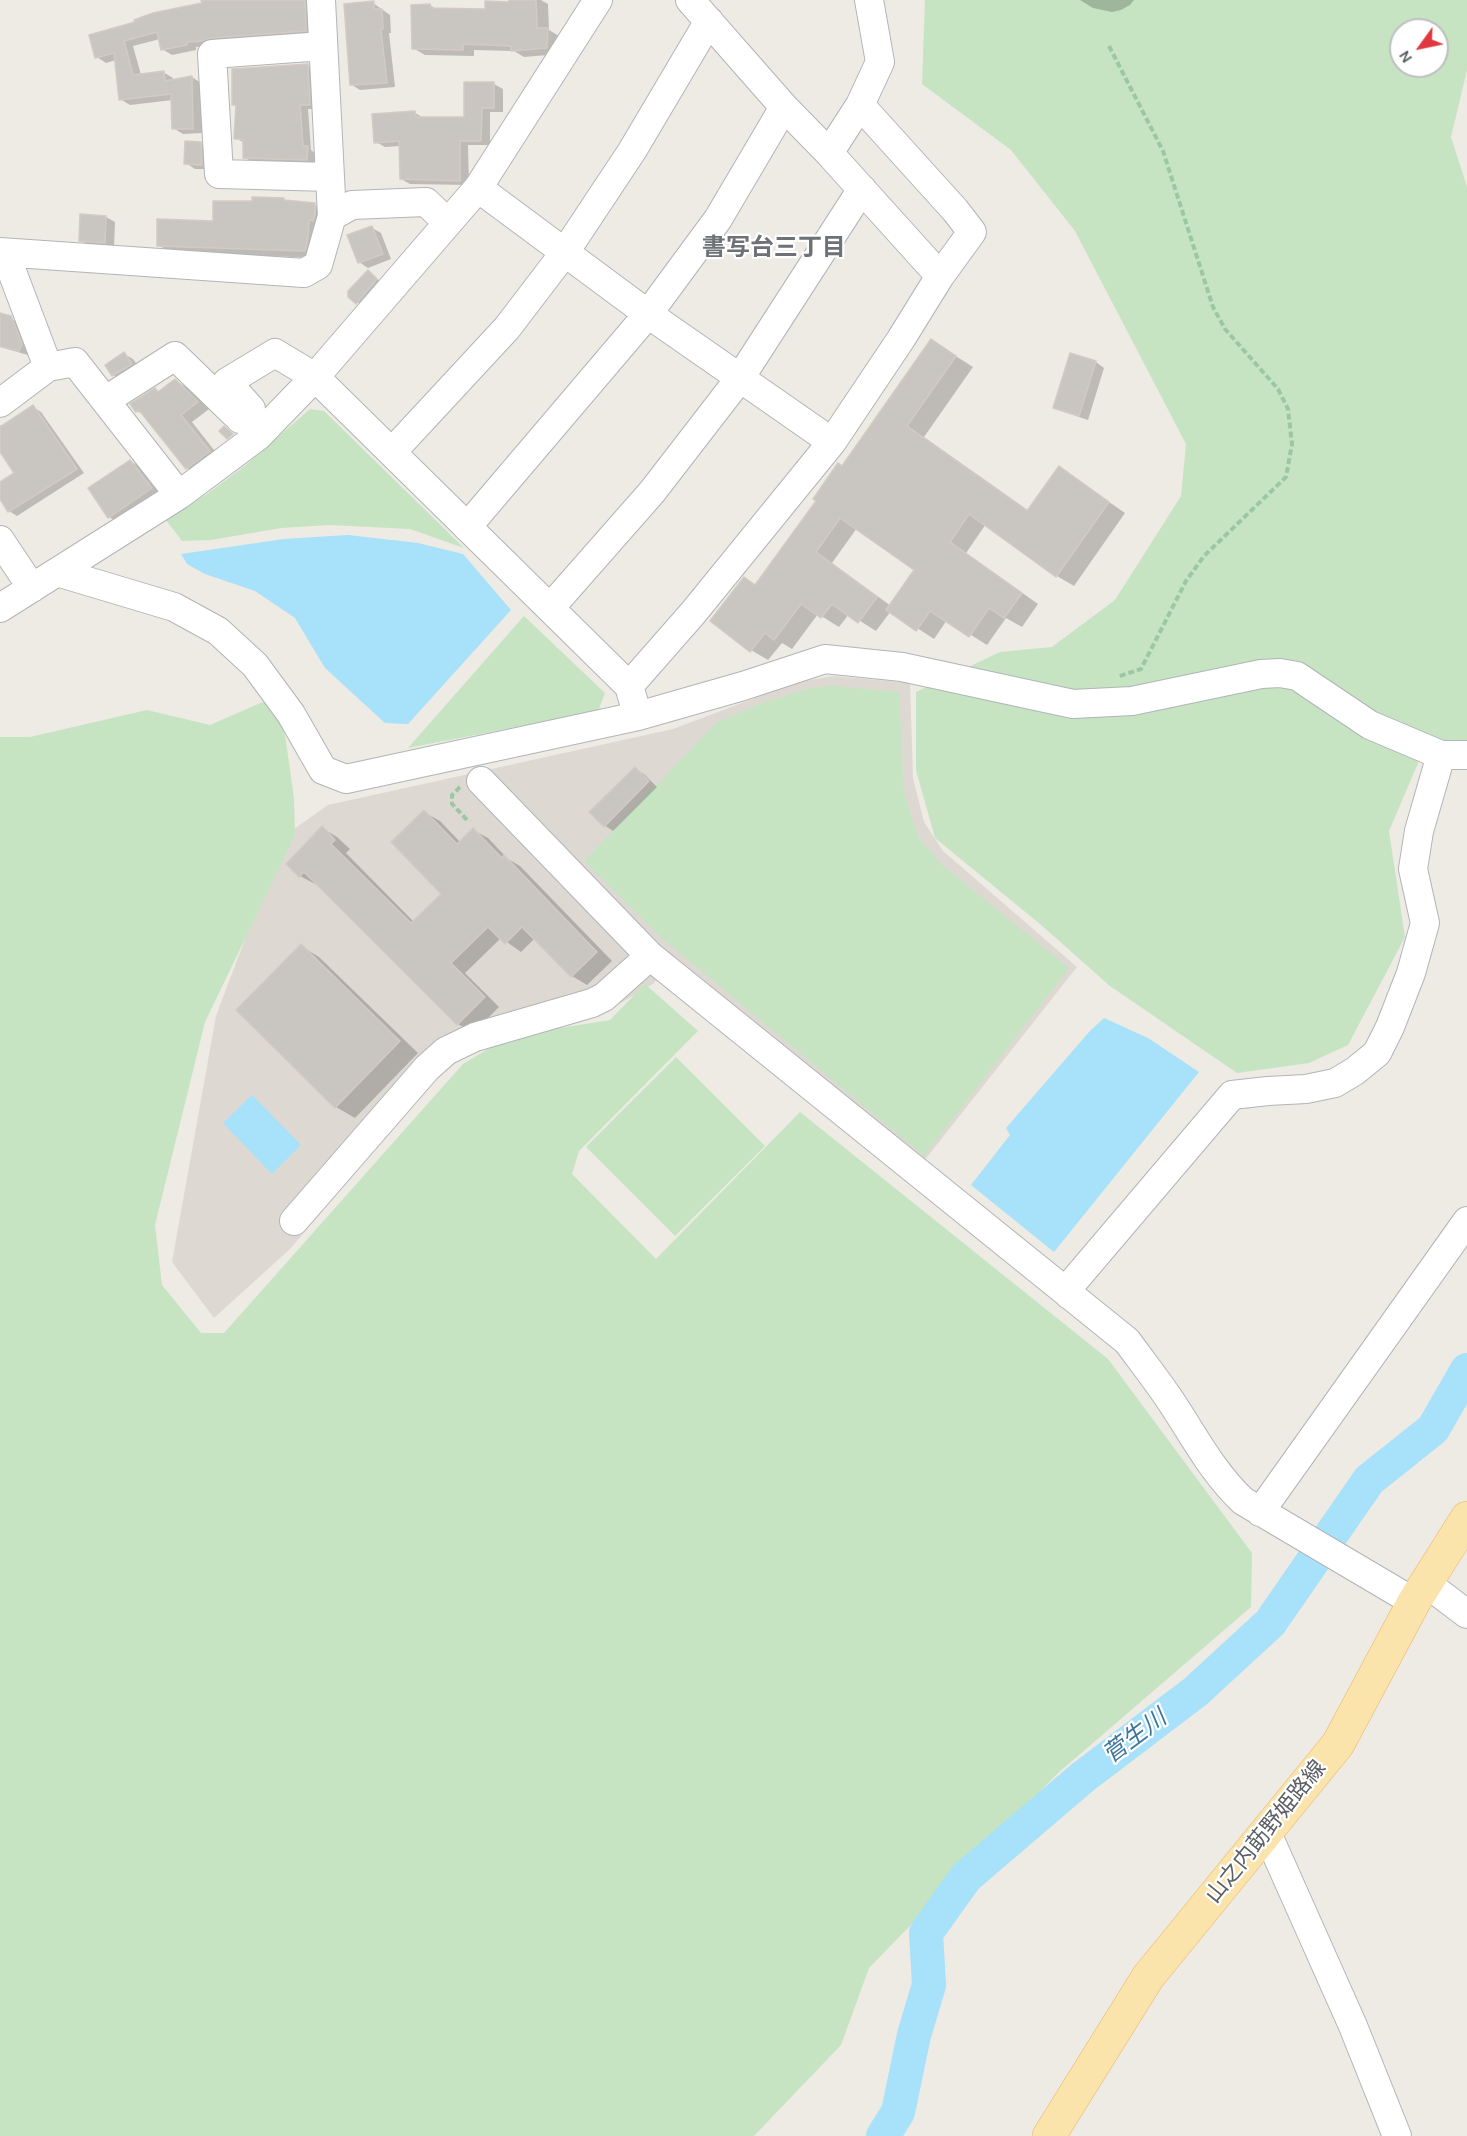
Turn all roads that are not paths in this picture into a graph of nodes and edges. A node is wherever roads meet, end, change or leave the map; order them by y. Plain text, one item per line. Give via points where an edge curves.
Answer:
1 (321, 0) edge
2 (597, 0) edge
3 (690, 0) edge
4 (868, 0) edge
5 (709, 21) junction
6 (323, 46) junction
7 (860, 105) junction
8 (784, 107) junction
9 (829, 153) junction
10 (330, 177) junction
11 (478, 188) junction
12 (862, 189) junction
13 (332, 216) junction
14 (448, 223) junction
15 (2, 252) edge
16 (565, 252) junction
17 (940, 276) junction
18 (648, 314) junction
19 (48, 367) junction
20 (315, 377) junction
21 (740, 378) junction
22 (106, 400) junction
23 (0, 403) edge
24 (249, 427) junction
25 (832, 442) junction
26 (392, 452) junction
27 (179, 495) junction
28 (467, 527) junction
29 (0, 540) edge
30 (57, 572) junction
31 (32, 588) junction
32 (0, 608) edge
33 (550, 608) junction
34 (629, 686) junction
35 (638, 716) junction
36 (1454, 755) edge
37 (481, 781) dead end
38 (650, 956) junction
39 (294, 1221) dead end
40 (1467, 1221) edge
41 (1069, 1295) junction
42 (1263, 1514) junction
43 (1467, 1518) edge
44 (1411, 1592) junction
45 (1467, 1614) edge
46 (1267, 1833) junction
47 (1049, 2136) edge
48 (1397, 2136) edge

1 - 6 street
2 - 11 street
3 - 5 street
4 - 7 street via 880,62
5 - 8 street
5 - 16 street via 632,151
6 - 10 street
6 - 10 street via 212,54 216,131 219,174
7 - 9 street
7 - 17 street via 972,232
8 - 9 street
8 - 18 street via 718,219
9 - 12 street
10 - 13 street
11 - 14 street
11 - 16 street
12 - 17 street
12 - 21 street
13 - 14 street via 352,205 426,202
13 - 15 street via 318,265 304,273
14 - 20 street
15 - 19 street
16 - 18 street
16 - 26 street via 507,328
17 - 25 street
18 - 21 street
18 - 28 street
19 - 22 street via 75,362
19 - 23 street
20 - 24 street
20 - 24 street via 275,353 227,381 251,409
20 - 26 street
21 - 25 street
21 - 33 street via 652,492
22 - 24 street via 175,356
22 - 27 street
24 - 27 street
25 - 34 street
26 - 28 street
27 - 30 street
28 - 33 street
29 - 31 street
30 - 31 street
30 - 35 street via 174,607 218,631 255,665 291,714 323,770 346,779
31 - 32 street
33 - 34 street
34 - 35 street
35 - 36 street via 825,659 902,667 1073,704 1132,701 1280,673 1297,676 1370,725
36 - 41 street via 1419,831 1413,869 1425,923 1411,973 1377,1053 1335,1083 1232,1095 1068,1288
37 - 38 street
38 - 39 street via 592,1003 475,1037 446,1051
38 - 41 street
40 - 42 street
41 - 42 street via 1127,1341 1228,1488
42 - 44 street
43 - 44 main road, 山之内莇野姫路線
44 - 45 street
44 - 46 main road, 山之内莇野姫路線 via 1338,1744
46 - 47 main road, 山之内莇野姫路線 via 1148,1977
46 - 48 street

